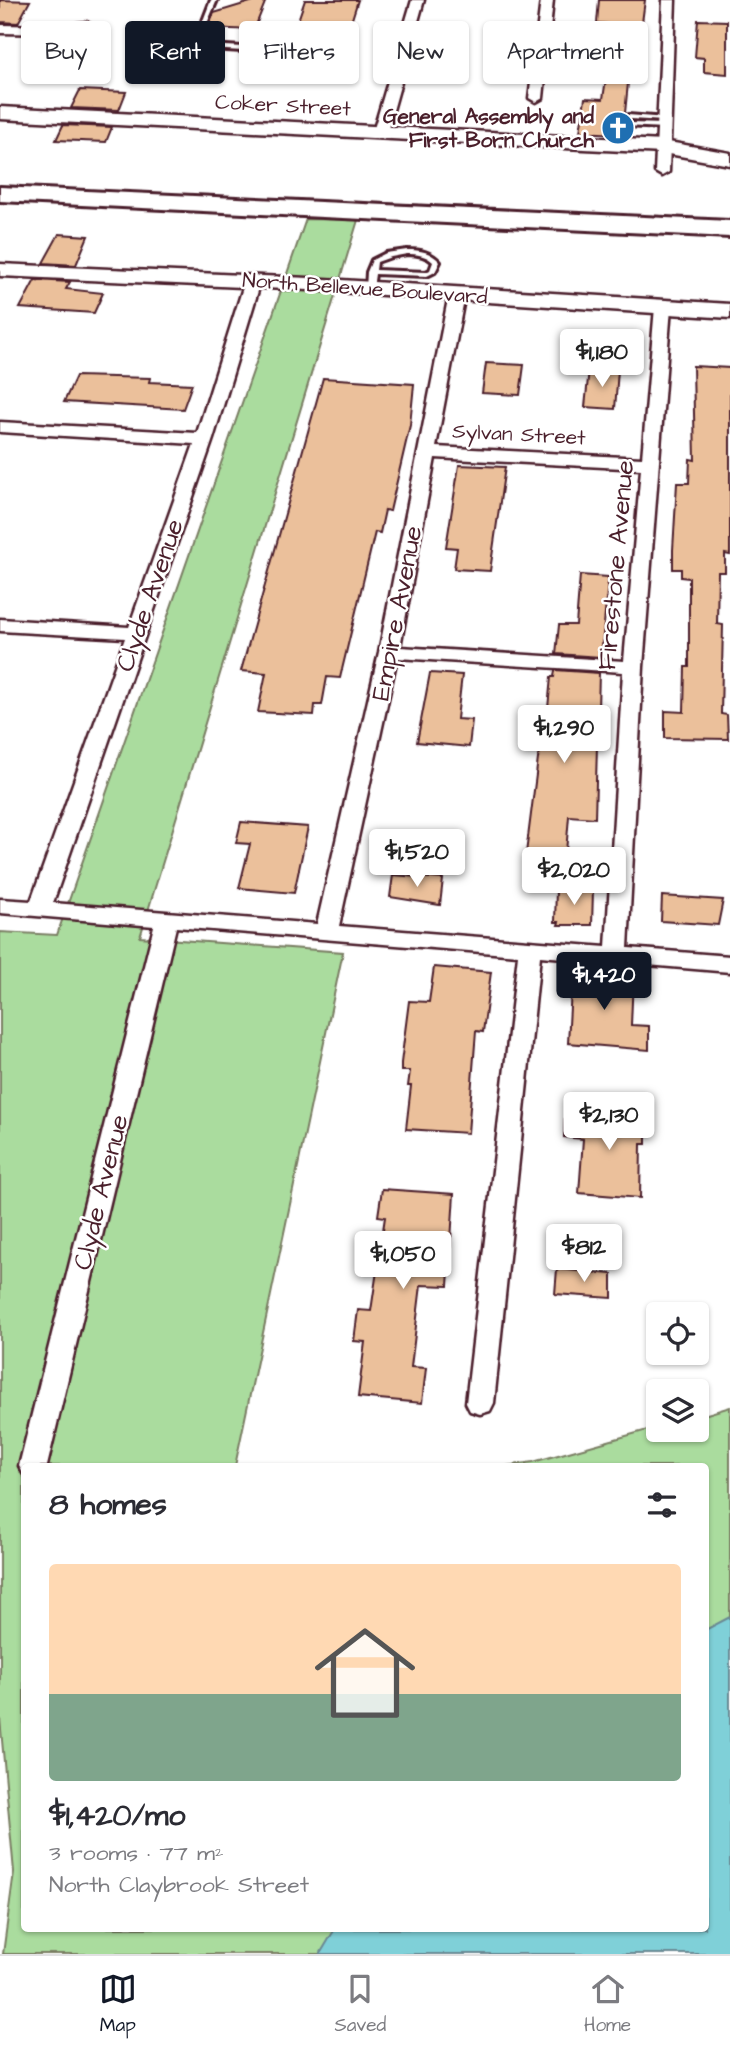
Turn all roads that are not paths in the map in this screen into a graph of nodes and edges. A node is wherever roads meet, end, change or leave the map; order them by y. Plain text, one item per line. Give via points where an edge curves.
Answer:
1 (214, 0) edge
2 (418, 0) edge
3 (548, 0) edge
4 (669, 0) edge
5 (0, 29) edge
6 (21, 29) edge
7 (239, 49) edge
8 (536, 98) dead end
9 (0, 113) edge
10 (664, 123) junction
11 (380, 132) junction
12 (730, 146) edge
13 (663, 147) junction
14 (730, 159) edge
15 (662, 172) dead end
16 (0, 177) edge
17 (0, 194) edge
18 (730, 211) edge
19 (730, 229) edge
20 (0, 270) edge
21 (370, 280) junction
22 (253, 281) junction
23 (457, 294) junction
24 (663, 307) junction
25 (730, 310) edge
26 (0, 427) edge
27 (204, 439) junction
28 (428, 452) junction
29 (650, 464) junction
30 (0, 625) edge
31 (136, 633) junction
32 (389, 652) junction
33 (633, 667) junction
34 (0, 905) edge
35 (40, 908) junction
36 (167, 918) junction
37 (327, 930) junction
38 (530, 947) junction
39 (617, 953) junction
40 (730, 964) edge
41 (480, 1404) dead end
42 (34, 1463) edge

1 - 7 lane via 196,43
2 - 11 street
3 - 8 street
4 - 10 street
5 - 6 street
9 - 11 main road, Coker Street
10 - 10 lane via 628,117 627,125
10 - 13 street
11 - 13 main road, Coker Street
12 - 13 main road
13 - 14 main road, Coker Street
13 - 15 street
16 - 18 highway
17 - 19 highway
20 - 22 main road, North Bellevue Boulevard
21 - 21 lane via 374,261 390,253 427,255 437,262 427,274
21 - 22 main road, North Bellevue Boulevard
21 - 23 main road, North Bellevue Boulevard
22 - 27 street, Clyde Avenue
23 - 24 main road, North Bellevue Boulevard
23 - 28 street, Empire Avenue
24 - 25 main road, North Bellevue Boulevard
24 - 29 street, Firestone Avenue
26 - 27 street
27 - 31 street, Clyde Avenue
28 - 29 street, Sylvan Street
28 - 32 street, Empire Avenue
29 - 33 street, Firestone Avenue
30 - 31 street
31 - 35 street, Clyde Avenue
32 - 33 street
32 - 37 street, Empire Avenue
33 - 39 street, Firestone Avenue
34 - 35 street
35 - 36 street
36 - 37 street
36 - 42 street, Clyde Avenue
37 - 38 street
38 - 39 street
38 - 41 street
39 - 40 street

